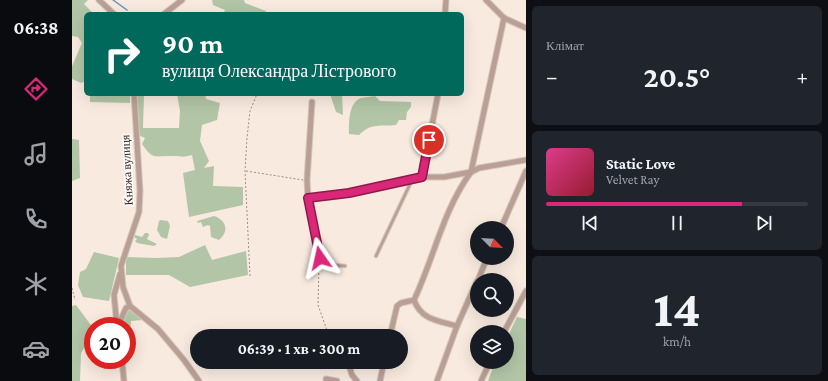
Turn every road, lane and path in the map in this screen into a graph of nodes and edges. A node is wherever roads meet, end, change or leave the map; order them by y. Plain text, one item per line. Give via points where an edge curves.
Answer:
1 (99, 0) edge
2 (182, 0) edge
3 (446, 0) edge
4 (486, 0) edge
5 (112, 12) edge
6 (167, 12) edge
7 (445, 12) edge
8 (504, 18) junction
9 (526, 28) edge
10 (134, 96) edge
11 (256, 96) edge
12 (438, 96) edge
13 (312, 102) dead end
14 (526, 160) edge
15 (246, 171) junction
16 (526, 171) edge
17 (471, 172) junction
18 (422, 177) junction
19 (307, 180) junction
20 (412, 180) junction
21 (308, 198) junction
22 (504, 221) edge
23 (376, 256) dead end
24 (320, 258) junction
25 (345, 266) dead end
26 (121, 273) junction
27 (250, 276) dead end
28 (72, 288) edge
29 (526, 291) edge
30 (470, 297) edge
31 (75, 300) dead end
32 (414, 300) junction
33 (115, 304) junction
34 (128, 307) junction
35 (116, 317) edge
36 (122, 317) edge
37 (508, 325) edge
38 (457, 326) junction
39 (327, 329) edge
40 (392, 329) edge
41 (123, 369) edge
42 (350, 369) edge
43 (383, 369) edge
44 (487, 369) edge
45 (326, 379) dead end
46 (124, 381) edge
47 (198, 381) edge
48 (337, 381) edge
49 (357, 381) edge
50 (380, 381) edge
51 (436, 381) edge
52 (481, 381) edge

1 - 5 street
2 - 6 street
3 - 7 street
4 - 8 street
8 - 9 street
8 - 17 street
10 - 26 street, Княжа вулиця via 139,212 125,250
11 - 15 path via 250,111
12 - 18 street
13 - 19 street
14 - 17 street via 479,168
15 - 19 path
15 - 27 path
16 - 22 street
17 - 18 street via 444,177
17 - 32 street via 452,203 430,265
18 - 20 street
19 - 21 street
20 - 21 street via 349,193
20 - 23 lane
21 - 24 lane
24 - 25 lane via 326,264
24 - 39 path via 318,305
26 - 33 street via 114,295
26 - 34 street, Княжа вулиця
28 - 31 path
29 - 37 street
30 - 38 street
32 - 38 street via 419,310 428,318
32 - 40 street via 397,306
33 - 34 street
33 - 35 street
34 - 36 street
34 - 47 street via 158,329
38 - 51 street
41 - 46 street
42 - 49 street
43 - 50 street
44 - 52 street
45 - 48 street

